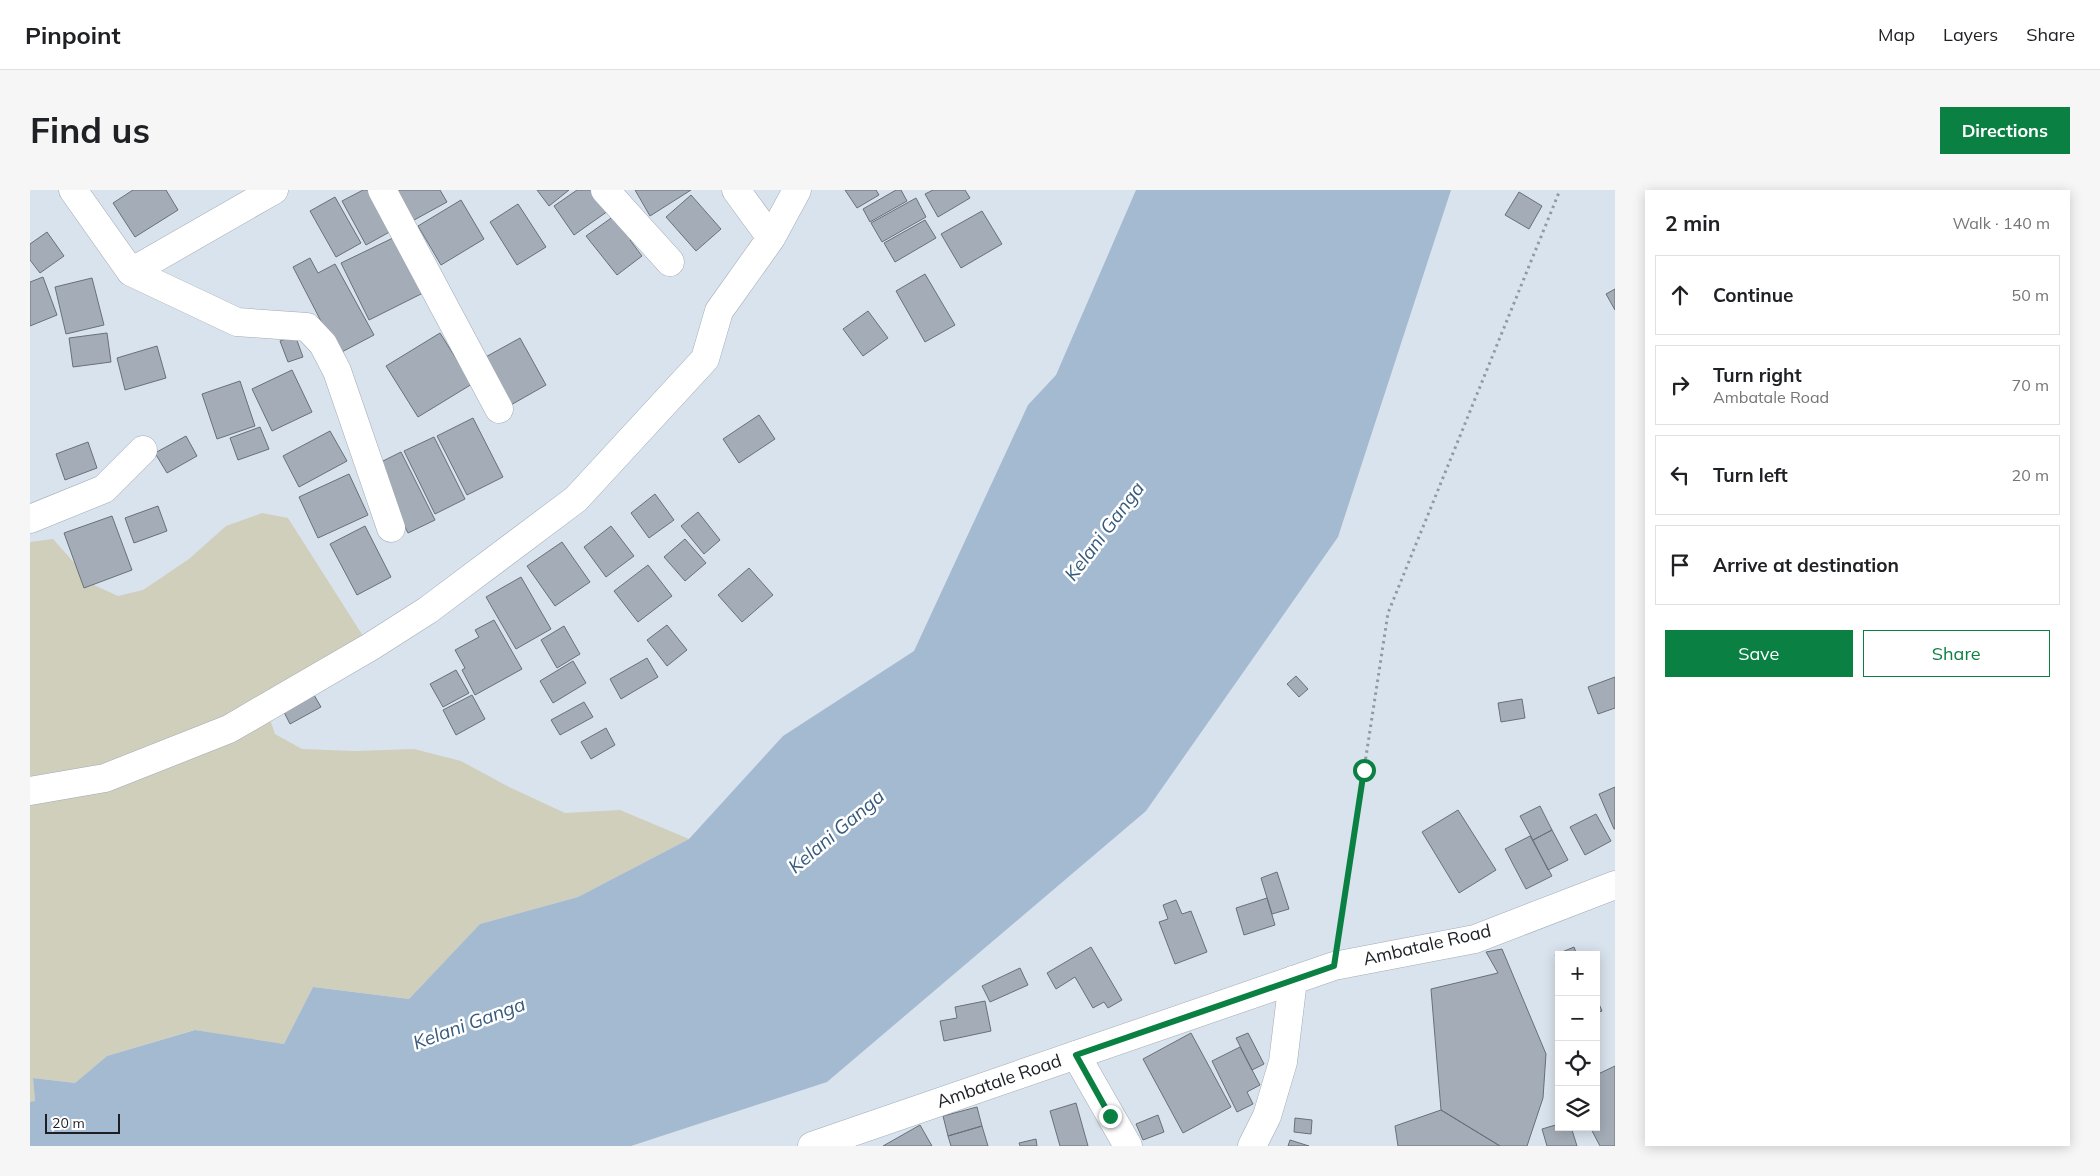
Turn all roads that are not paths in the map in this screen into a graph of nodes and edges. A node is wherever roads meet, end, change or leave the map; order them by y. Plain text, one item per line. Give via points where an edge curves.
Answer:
1 (73, 190) edge
2 (274, 190) edge
3 (382, 190) edge
4 (605, 190) edge
5 (736, 190) edge
6 (798, 190) edge
7 (771, 238) junction
8 (670, 262) dead end
9 (131, 272) junction
10 (499, 409) dead end
11 (143, 450) dead end
12 (30, 519) edge
13 (391, 528) dead end
14 (30, 791) edge
15 (1615, 886) edge
16 (1294, 980) junction
17 (1076, 1055) junction
18 (865, 1138) edge
19 (812, 1146) edge
20 (1128, 1146) edge
21 (1252, 1146) edge

1 - 9 street
2 - 9 street
3 - 10 street
4 - 8 street
5 - 7 street
6 - 7 street
7 - 14 street via 720,311 705,359 576,499 435,604 370,647 229,729 104,778
9 - 13 street via 237,322 307,327 323,344 337,371
11 - 12 street via 104,489
15 - 16 street, Ambatale Road via 1475,939 1334,966
16 - 17 street, Ambatale Road
16 - 21 street via 1283,1062 1267,1116
17 - 18 street, Ambatale Road
17 - 20 street
18 - 19 street, Ambatale Road

